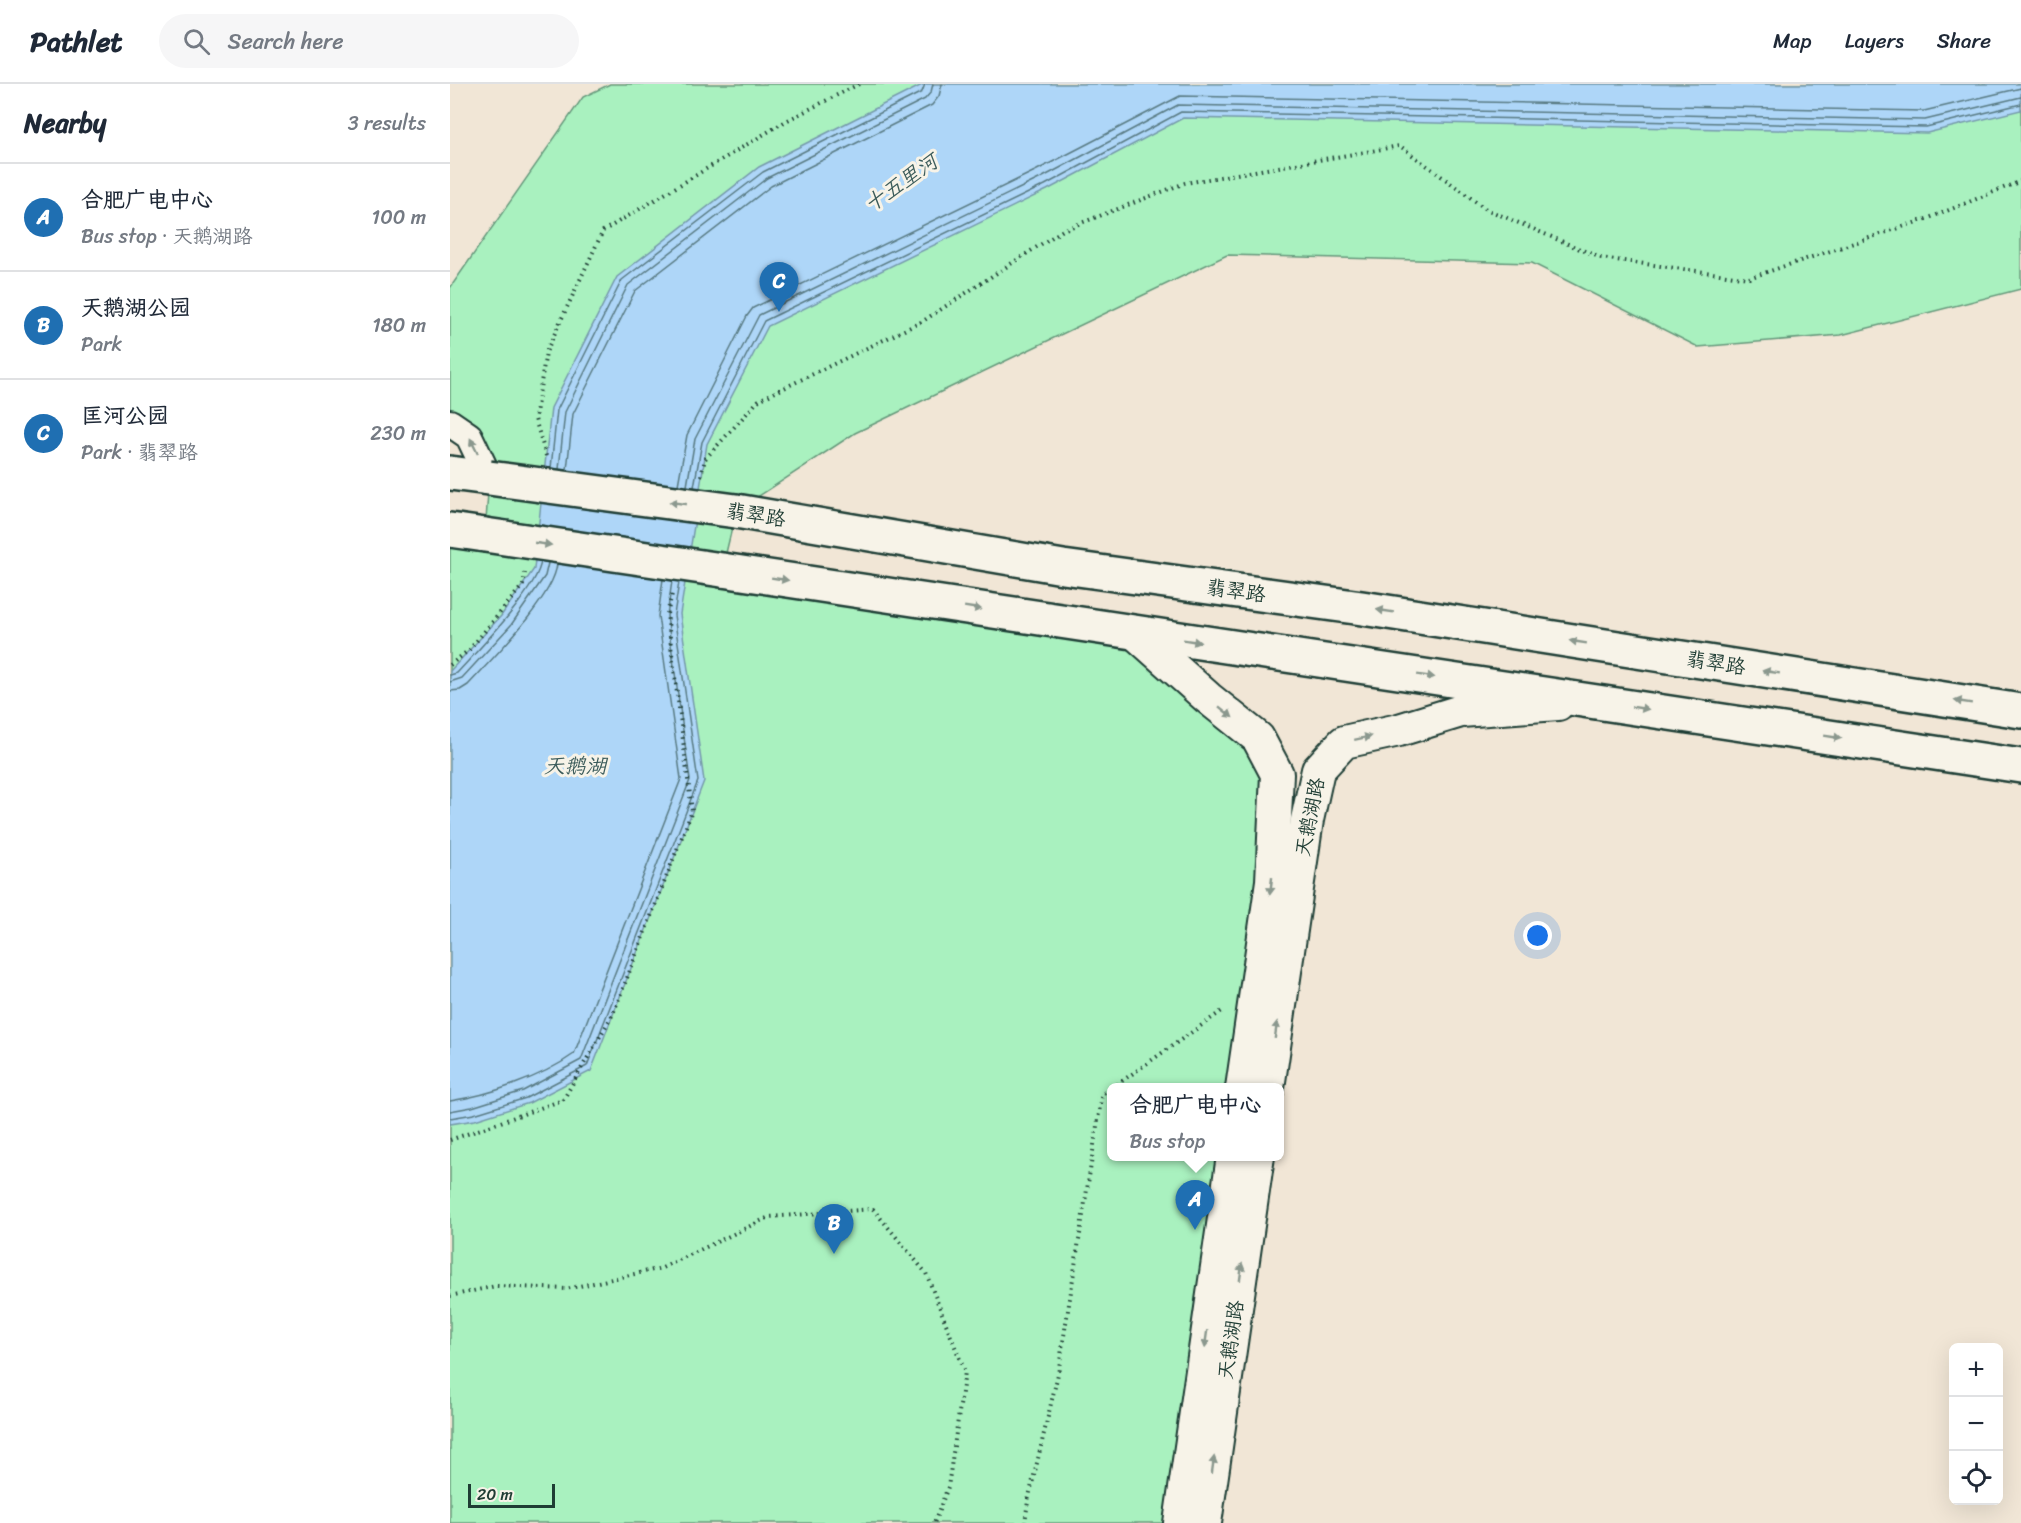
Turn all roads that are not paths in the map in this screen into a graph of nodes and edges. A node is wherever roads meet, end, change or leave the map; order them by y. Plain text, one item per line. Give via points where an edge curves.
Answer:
1 (450, 423) edge
2 (450, 473) edge
3 (489, 478) junction
4 (450, 530) edge
5 (1134, 632) junction
6 (1600, 702) junction
7 (2021, 711) edge
8 (2021, 766) edge
9 (1243, 1083) edge
10 (1269, 1083) edge
11 (1232, 1161) edge
12 (1257, 1161) edge
13 (1180, 1523) edge
14 (1205, 1523) edge

3 -> 1 street via 469,436
2 - 3 main road, 翡翠路
7 -> 3 main road, 翡翠路, bridge via 1362,608 1063,567 736,511
4 -> 5 main road, bridge
5 -> 6 main road
5 -> 9 street, 天鹅湖路 via 1258,738 1277,774 1272,881
6 -> 8 main road
10 -> 6 street, 天鹅湖路 via 1307,820 1318,770 1344,742 1461,711
11 -> 13 street, 天鹅湖路
14 -> 12 street, 天鹅湖路

